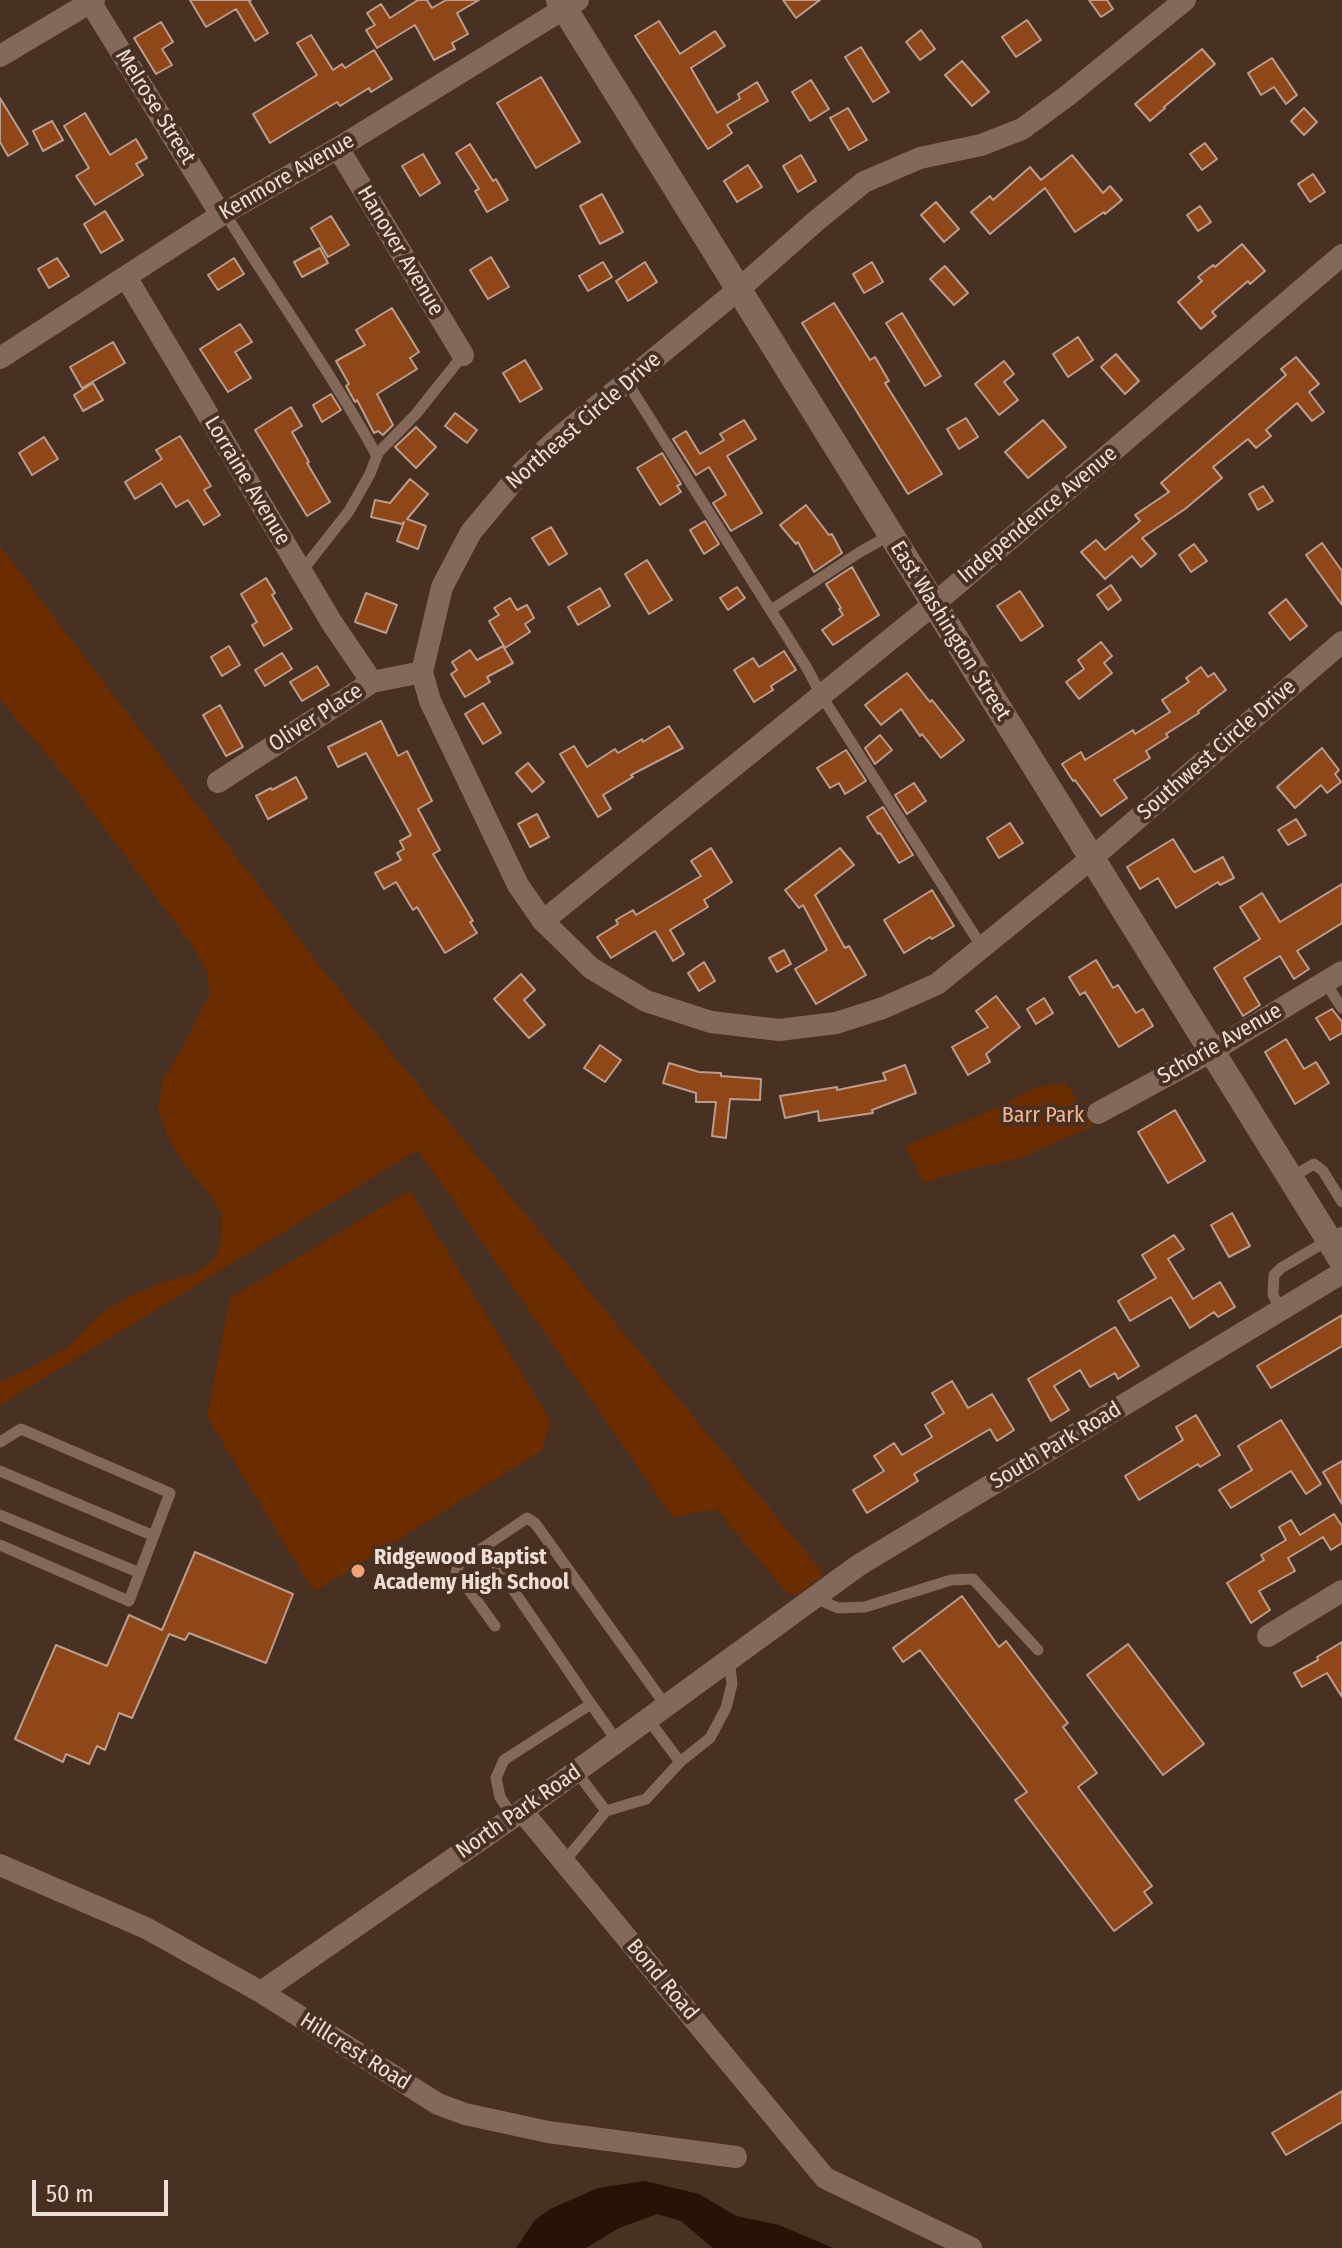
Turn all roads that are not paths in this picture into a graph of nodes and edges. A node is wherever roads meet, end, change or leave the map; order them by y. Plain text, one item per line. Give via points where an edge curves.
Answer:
1 (1185, 0) edge
2 (91, 1) edge
3 (567, 3) edge
4 (0, 56) edge
5 (338, 148) junction
6 (223, 214) junction
7 (1342, 255) edge
8 (126, 277) junction
9 (739, 289) junction
10 (463, 355) joint
11 (0, 358) edge
12 (627, 382) junction
13 (377, 456) junction
14 (891, 535) junction
15 (301, 572) junction
16 (934, 604) junction
17 (771, 610) junction
18 (1342, 642) edge
19 (422, 672) junction
20 (372, 682) junction
21 (821, 695) junction
22 (218, 782) dead end
23 (1092, 858) junction
24 (543, 921) junction
25 (982, 947) junction
26 (1334, 977) edge
27 (1342, 1008) edge
28 (1212, 1051) junction
29 (1098, 1113) dead end
30 (1290, 1178) junction
31 (1342, 1202) edge
32 (1338, 1245) edge
33 (1342, 1273) edge
34 (1281, 1310) junction
35 (0, 1442) edge
36 (0, 1471) edge
37 (0, 1515) edge
38 (154, 1536) junction
39 (0, 1545) edge
40 (484, 1547) junction
41 (140, 1573) junction
42 (1342, 1591) edge
43 (814, 1598) junction
44 (495, 1626) dead end
45 (774, 1627) joint
46 (1268, 1636) dead end
47 (1038, 1650) dead end
48 (729, 1660) junction
49 (591, 1704) junction
50 (657, 1712) junction
51 (617, 1741) junction
52 (680, 1762) junction
53 (576, 1771) junction
54 (606, 1811) junction
55 (518, 1814) junction
56 (564, 1862) junction
57 (0, 1865) edge
58 (261, 1992) junction
59 (736, 2157) dead end
60 (971, 2248) edge

1 - 9 street, Northeast Circle Drive via 1022,129 981,145 920,158 864,182
2 - 4 street
2 - 6 street, Melrose Street
3 - 5 street, Kenmore Avenue
3 - 9 street, East Washington Street
5 - 6 street, Kenmore Avenue
5 - 10 street, Hanover Avenue
6 - 8 street, Kenmore Avenue
6 - 13 lane via 307,338
7 - 16 street, Independence Avenue
8 - 11 street, Kenmore Avenue
8 - 15 street, Lorraine Avenue
9 - 12 street, Northeast Circle Drive
9 - 14 street, East Washington Street
10 - 13 lane
12 - 17 lane
12 - 19 street, Northeast Circle Drive via 517,477 471,532 442,587
13 - 15 lane via 349,511
14 - 16 street, East Washington Street
14 - 17 lane
15 - 20 street, Lorraine Avenue
16 - 21 street, Independence Avenue
16 - 23 street, East Washington Street
17 - 21 lane
18 - 23 street, Southwest Circle Drive
19 - 20 street, Oliver Place
19 - 24 street via 430,701 518,885
20 - 22 street, Oliver Place
21 - 24 street, Independence Avenue
21 - 25 lane
23 - 25 street, Southwest Circle Drive
23 - 28 street, East Washington Street
24 - 25 street, Southwest Circle Drive via 591,968 646,1001 711,1022 779,1030 836,1023 883,1008 937,984
26 - 27 lane
26 - 28 street, Schorie Avenue
28 - 29 street, Schorie Avenue
28 - 30 street, East Washington Street
30 - 31 lane via 1314,1164
30 - 32 street, East Washington Street
32 - 34 lane via 1274,1275 1273,1295
33 - 34 street, South Park Road
34 - 43 street, South Park Road via 859,1565
35 - 38 lane via 21,1429 170,1493
36 - 38 lane
37 - 41 lane
38 - 41 lane
39 - 41 lane via 129,1601
40 - 44 lane via 460,1562 456,1572
40 - 49 lane
40 - 50 lane via 527,1518 535,1523
42 - 46 street
43 - 45 street, South Park Road
43 - 47 lane via 838,1608 865,1607 951,1580 973,1579
45 - 48 street, North Park Road
48 - 50 street, North Park Road
48 - 52 lane via 732,1684 726,1708 710,1738
49 - 51 lane
49 - 55 lane via 504,1760 496,1778 500,1797
50 - 51 street, North Park Road
50 - 52 lane
51 - 53 street, North Park Road
52 - 54 lane via 646,1799
53 - 54 lane
53 - 55 street, North Park Road
54 - 56 lane
55 - 56 street, Bond Road
55 - 58 street, North Park Road
56 - 60 street, Bond Road via 825,2178
57 - 58 street, Hillcrest Road via 146,1928
58 - 59 street, Hillcrest Road via 438,2104 465,2114 548,2132

